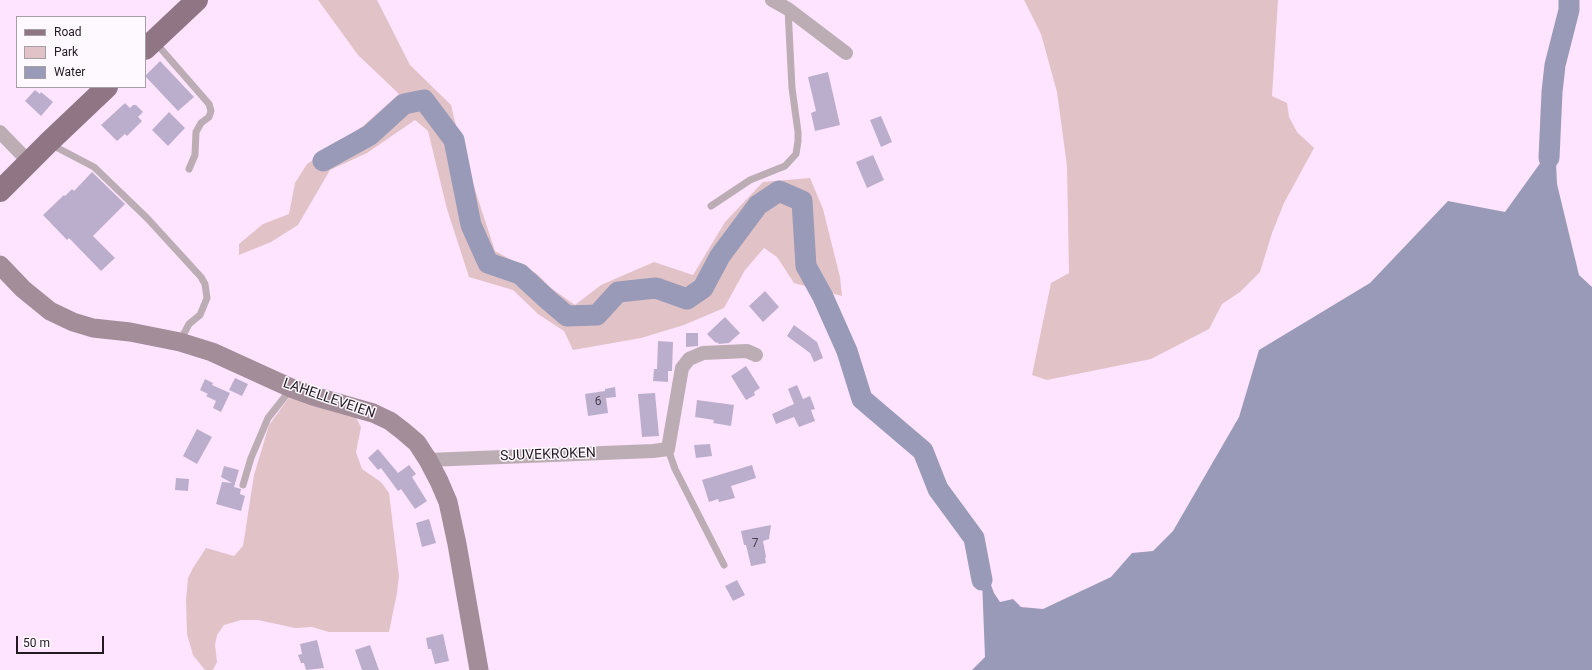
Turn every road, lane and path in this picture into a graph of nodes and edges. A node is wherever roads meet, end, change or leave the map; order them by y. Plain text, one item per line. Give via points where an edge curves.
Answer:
1 (197, 0) edge
2 (772, 0) edge
3 (788, 9) junction
4 (149, 45) edge
5 (846, 52) dead end
6 (106, 88) edge
7 (0, 132) edge
8 (48, 143) junction
9 (29, 162) junction
10 (189, 169) dead end
11 (0, 191) edge
12 (711, 206) dead end
13 (0, 265) edge
14 (180, 342) junction
15 (756, 356) dead end
16 (291, 388) junction
17 (668, 448) junction
18 (428, 460) junction
19 (244, 485) dead end
20 (724, 565) dead end
21 (479, 670) edge

1 - 4 main road
2 - 3 street
3 - 5 street
3 - 12 lane via 791,81 798,132 796,154 785,166 750,180
4 - 10 lane via 209,104 209,117 201,123 196,132 195,155
6 - 8 main road
7 - 9 street
8 - 9 main road
8 - 14 lane via 94,167 147,218 201,277 207,298 200,315 189,324
9 - 11 main road
13 - 14 street, LAHELLEVEIEN via 23,289 50,311 73,322 93,328
14 - 16 street, LAHELLEVEIEN via 212,352
15 - 17 street via 747,351 718,352 703,353 689,359 682,368
16 - 18 street, LAHELLEVEIEN via 373,413 390,421 416,443
16 - 19 lane via 268,418 251,458
17 - 18 street, SJUVEKROKEN via 653,451
17 - 20 lane via 675,469
18 - 21 street, LAHELLEVEIEN via 448,502

